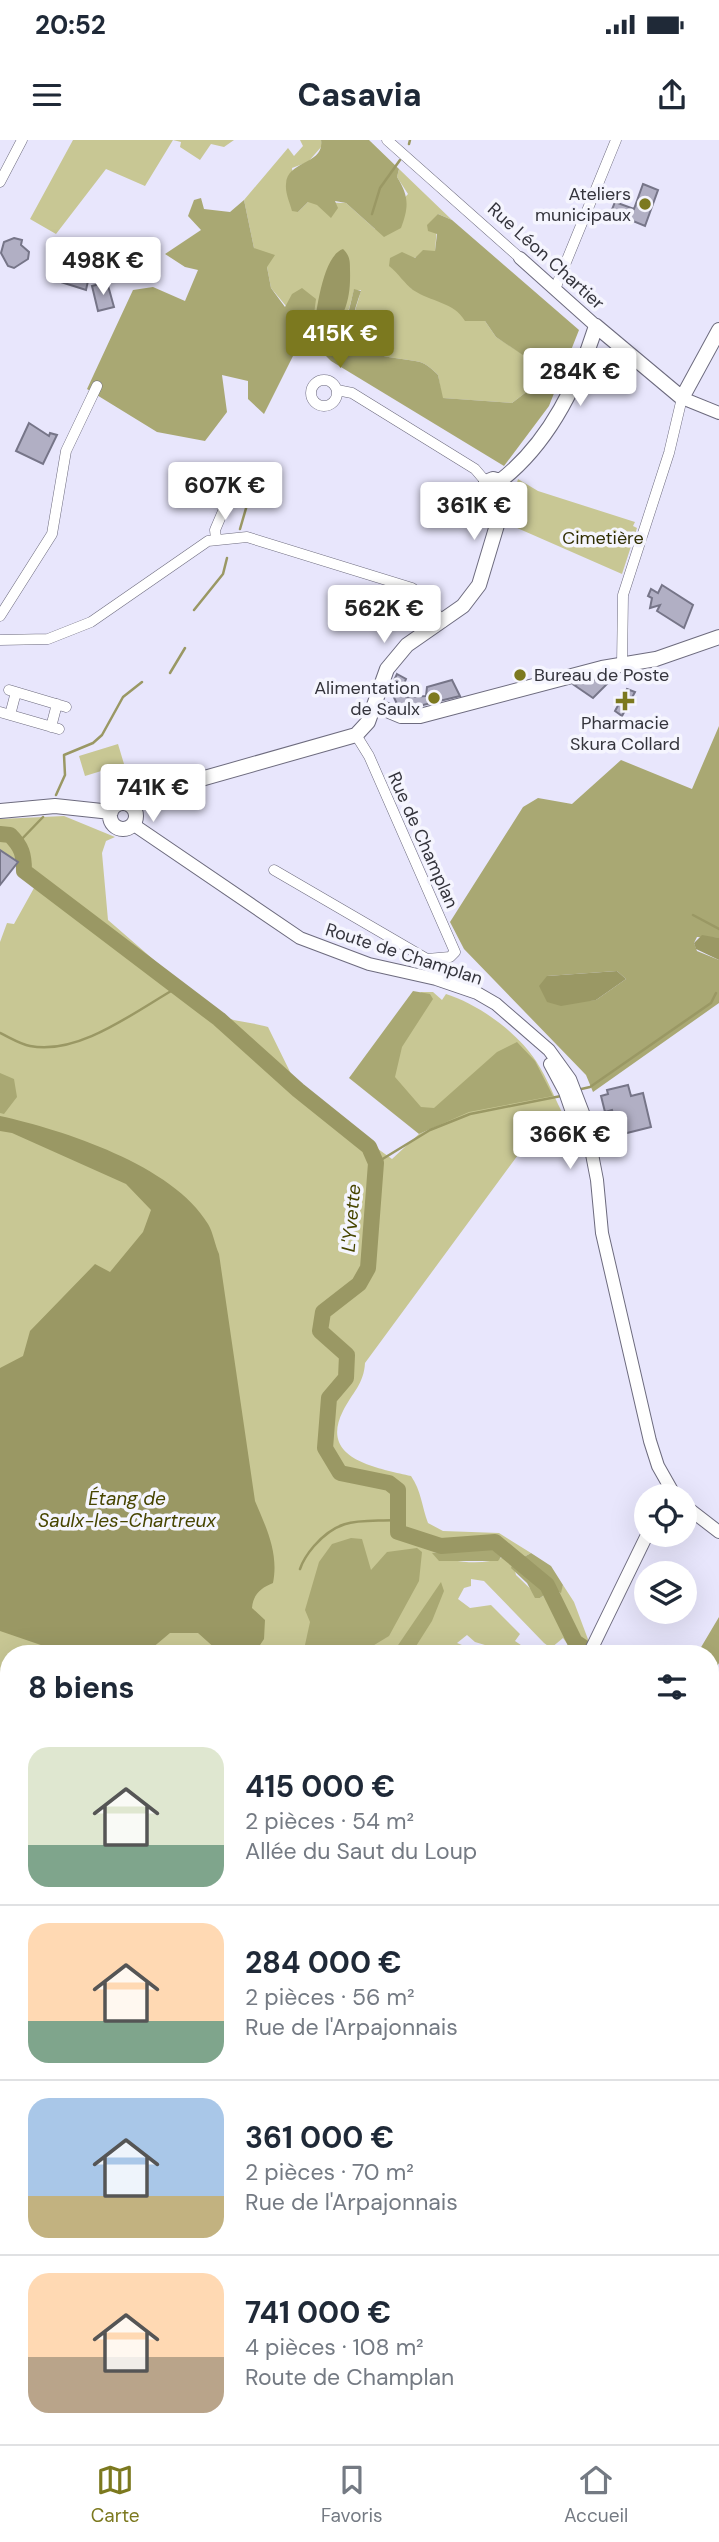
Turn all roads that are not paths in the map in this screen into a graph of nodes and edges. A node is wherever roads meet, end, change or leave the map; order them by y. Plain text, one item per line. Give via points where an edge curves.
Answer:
1 (22, 140) edge
2 (387, 140) edge
3 (616, 140) edge
4 (0, 182) edge
5 (520, 258) joint
6 (555, 289) junction
7 (596, 326) junction
8 (719, 330) edge
9 (97, 386) dead end
10 (337, 390) dead end
11 (682, 398) junction
12 (719, 413) edge
13 (241, 469) dead end
14 (493, 482) junction
15 (216, 539) junction
16 (0, 616) edge
17 (443, 622) junction
18 (719, 637) edge
19 (0, 640) edge
20 (622, 665) junction
21 (375, 705) junction
22 (5, 713) edge
23 (356, 735) junction
24 (130, 805) junction
25 (0, 811) edge
26 (111, 812) junction
27 (135, 822) junction
28 (274, 870) dead end
29 (664, 1484) edge
30 (697, 1521) edge
31 (719, 1532) edge
32 (641, 1547) edge
33 (593, 1645) edge

1 - 4 street
2 - 5 street, Rue Léon Chartier
3 - 6 street
5 - 6 street, Rue Léon Chartier
6 - 7 street, Rue Léon Chartier
7 - 11 main road, Rue Léon Chartier
7 - 14 main road via 572,385 541,441 520,466
8 - 11 main road
9 - 16 street via 66,451 52,534
10 - 14 street via 352,393
11 - 12 street
11 - 20 street via 623,595
13 - 15 street via 215,530
14 - 17 main road via 485,494 495,499 497,525 480,585
15 - 17 street via 247,537 412,588
15 - 19 street via 91,622 48,639
17 - 21 main road via 407,645 387,668
18 - 20 main road via 656,659
20 - 21 main road via 420,716 401,716
21 - 23 main road
22 - 22 street via 13,691 61,705 55,728
23 - 24 main road via 148,794
23 - 28 street, Rue de Champlan via 455,952 450,957 428,959
24 - 26 main road via 119,804
24 - 27 main road
25 - 26 main road via 55,806
26 - 27 main road via 116,827 125,829
27 - 29 street, Route de Champlan via 300,938 369,964 461,986 496,1004 540,1047 585,1118 603,1233
30 - 31 street
32 - 33 street

